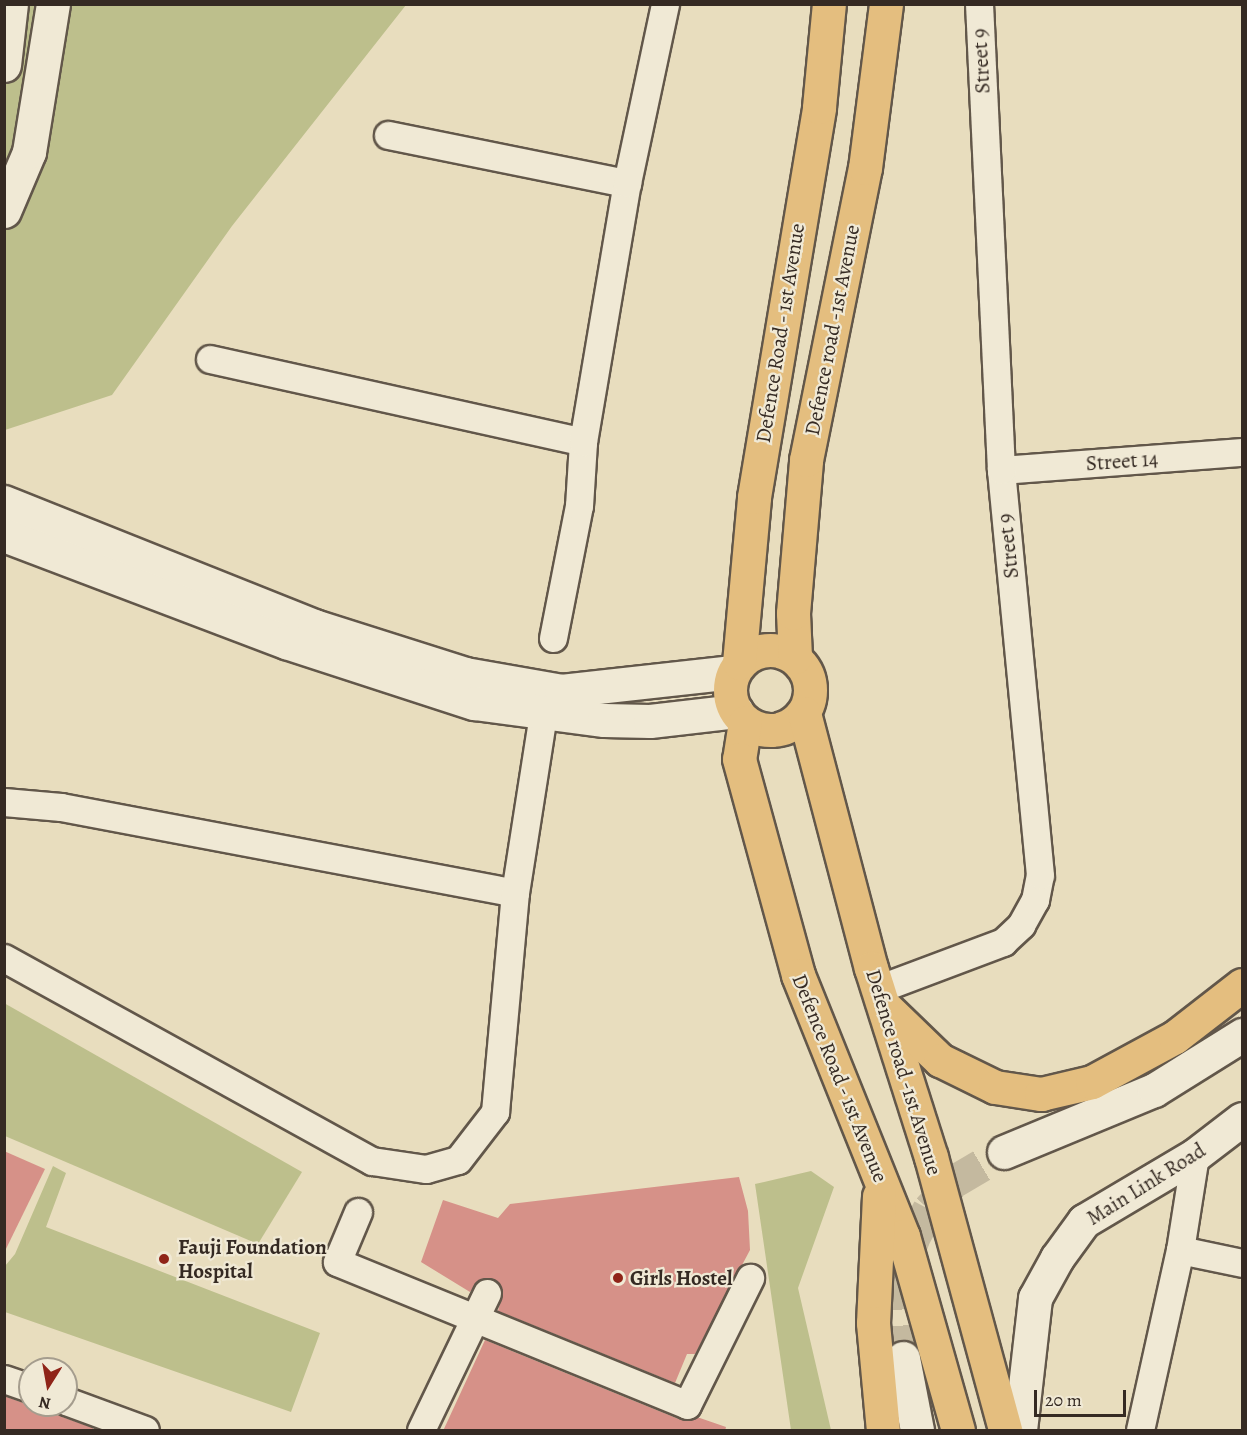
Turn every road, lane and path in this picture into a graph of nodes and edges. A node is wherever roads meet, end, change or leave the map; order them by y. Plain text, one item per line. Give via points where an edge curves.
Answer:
1 (11, 4) edge
2 (53, 4) edge
3 (666, 4) edge
4 (830, 4) edge
5 (886, 4) edge
6 (978, 4) edge
7 (4, 65) edge
8 (388, 135) dead end
9 (627, 183) junction
10 (4, 211) edge
11 (210, 359) dead end
12 (583, 442) junction
13 (1242, 452) edge
14 (1001, 470) junction
15 (4, 502) edge
16 (4, 535) edge
17 (554, 638) dead end
18 (795, 657) junction
19 (736, 667) junction
20 (804, 713) junction
21 (543, 714) junction
22 (740, 717) junction
23 (4, 802) edge
24 (515, 893) junction
25 (4, 958) edge
26 (1242, 985) edge
27 (881, 997) junction
28 (1242, 1035) edge
29 (1242, 1119) edge
30 (1004, 1152) tunnel mouth
31 (1195, 1155) junction
32 (877, 1170) junction
33 (358, 1212) dead end
34 (1180, 1250) junction
35 (1242, 1263) edge
36 (750, 1278) dead end
37 (487, 1293) dead end
38 (474, 1320) junction
39 (903, 1358) tunnel mouth
40 (78, 1406) edge
41 (145, 1431) edge
42 (422, 1431) edge
43 (883, 1431) edge
44 (916, 1431) edge
45 (958, 1431) edge
46 (1005, 1431) edge
47 (1020, 1431) edge
48 (1140, 1431) edge

1 - 7 main road
2 - 10 main road via 29,152
3 - 9 street
4 - 19 main road, Defence Road - 1st Avenue via 819,106 754,497
5 - 18 main road, Defence road -1st Avenue via 865,168 806,460 793,613
6 - 14 street, Street 9
8 - 9 street
9 - 12 street
11 - 12 street
12 - 17 street via 579,506
13 - 14 street, Street 14
14 - 27 street, Street 9 via 1040,875 1035,900 1021,925 1003,942
15 - 19 main road via 314,626 465,674 561,692
16 - 21 main road via 286,642 474,703
18 - 19 main road via 763,650
18 - 20 main road, Defence road -1st Avenue via 811,683
19 - 22 main road via 729,686
20 - 22 main road via 789,725 770,730
20 - 27 main road, Defence road -1st Avenue
21 - 22 main road via 650,721
21 - 24 street
22 - 32 main road, Defence Road - 1st Avenue via 739,759 798,975
23 - 24 street via 61,807
24 - 25 street via 495,1112 458,1160 426,1169 372,1161
26 - 27 main road via 1175,1037 1092,1082 1041,1094 995,1087 940,1060
27 - 46 main road, Defence road -1st Avenue via 931,1157
28 - 30 main road via 1154,1090
29 - 31 main road, Main Link Road
31 - 34 street
31 - 47 main road, Main Link Road via 1084,1221 1057,1257 1035,1298
32 - 43 main road via 880,1227 873,1323
32 - 45 main road, Defence Road - 1st Avenue via 903,1236
33 - 38 street via 337,1262
34 - 35 street
34 - 48 street
36 - 38 street via 687,1405
37 - 38 street
38 - 42 street
39 - 44 main road
40 - 41 street

